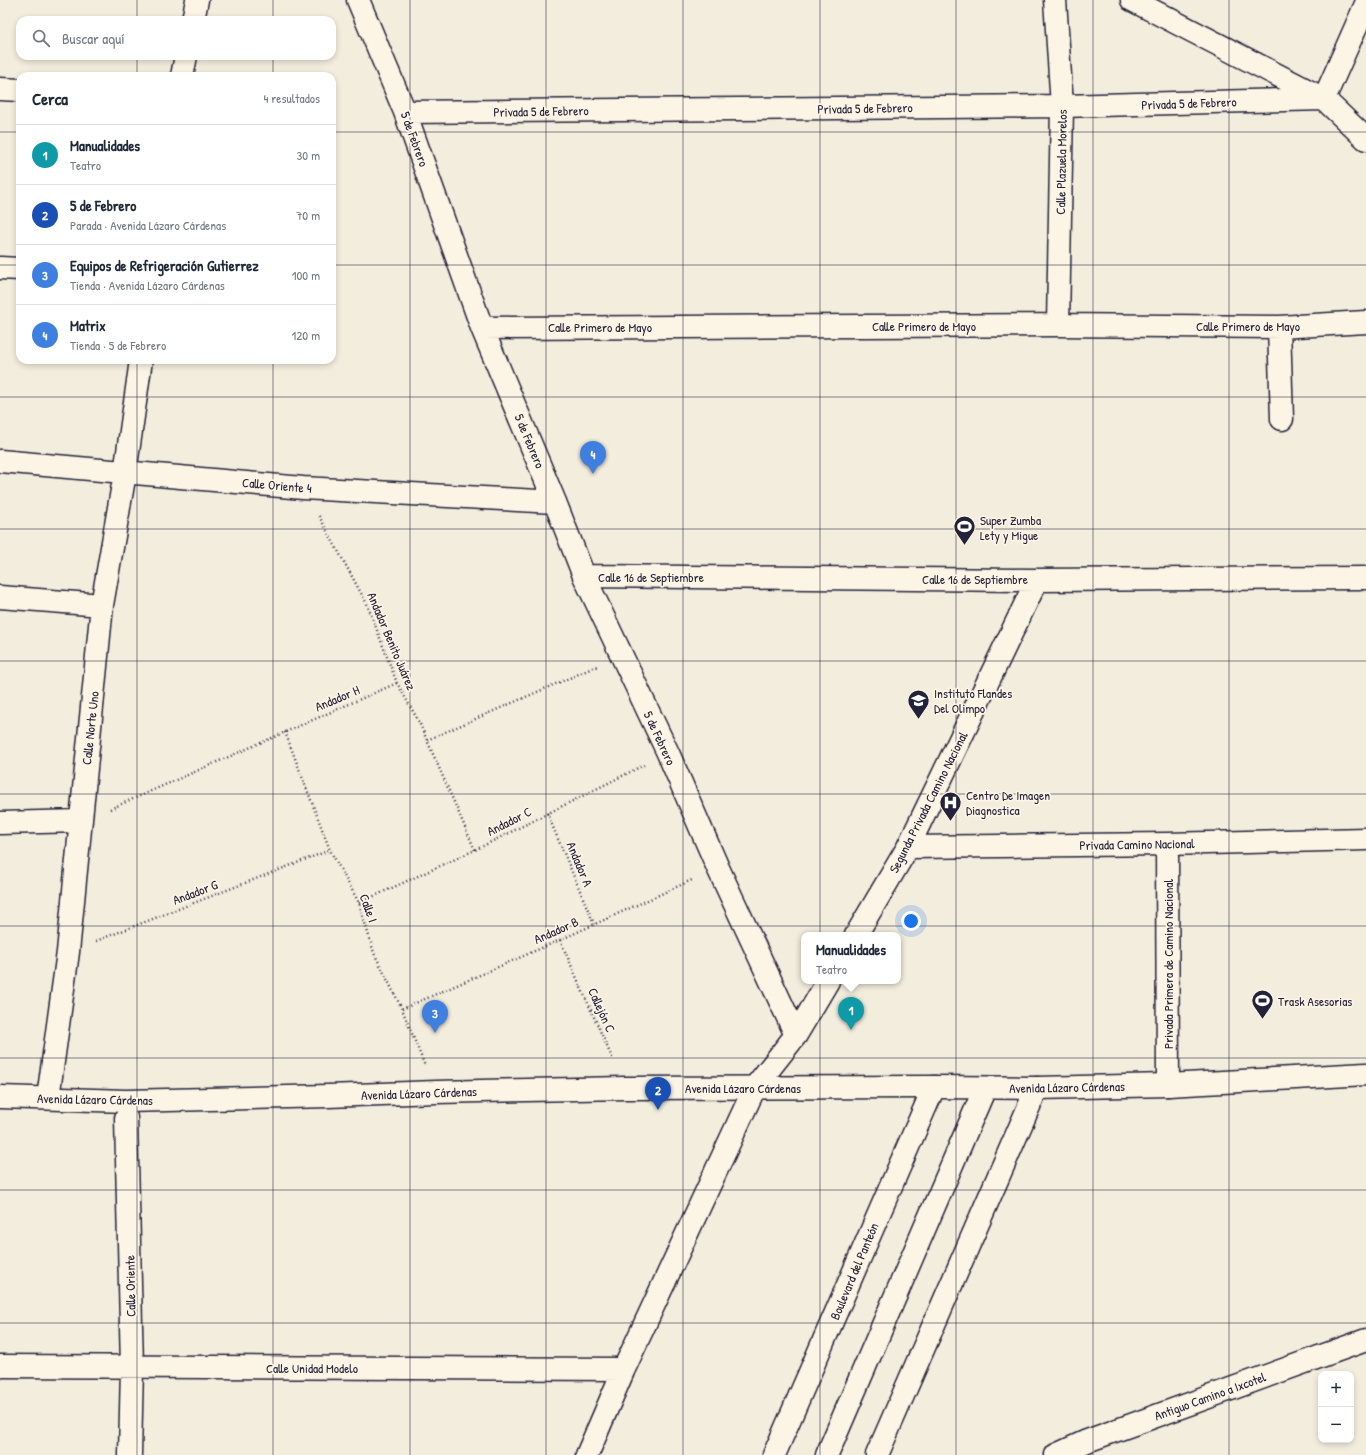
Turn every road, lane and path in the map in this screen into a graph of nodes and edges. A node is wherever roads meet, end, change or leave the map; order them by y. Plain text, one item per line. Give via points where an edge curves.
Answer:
1 (196, 0) edge
2 (358, 0) edge
3 (1055, 0) edge
4 (1132, 0) edge
5 (1366, 4) edge
6 (194, 16) edge
7 (185, 60) edge
8 (183, 72) edge
9 (0, 89) edge
10 (16, 90) edge
11 (1324, 99) junction
12 (1062, 106) junction
13 (406, 112) junction
14 (1366, 139) edge
15 (0, 268) edge
16 (16, 269) edge
17 (1366, 322) edge
18 (1058, 325) junction
19 (1279, 327) junction
20 (482, 328) junction
21 (140, 364) edge
22 (1282, 419) dead end
23 (0, 461) edge
24 (125, 473) junction
25 (303, 488) junction
26 (555, 502) junction
27 (584, 576) junction
28 (1366, 578) edge
29 (1037, 580) junction
30 (0, 598) edge
31 (102, 605) junction
32 (622, 656) junction
33 (397, 683) junction
34 (285, 732) junction
35 (427, 740) junction
36 (668, 753) junction
37 (547, 813) junction
38 (81, 822) junction
39 (0, 823) edge
40 (1366, 839) edge
41 (1167, 844) junction
42 (908, 847) junction
43 (330, 850) junction
44 (475, 850) junction
45 (718, 868) junction
46 (358, 903) junction
47 (594, 924) junction
48 (858, 932) edge
49 (560, 940) junction
50 (68, 952) junction
51 (826, 984) edge
52 (402, 1009) junction
53 (796, 1035) junction
54 (1366, 1074) edge
55 (1168, 1085) junction
56 (934, 1086) junction
57 (755, 1087) junction
58 (626, 1088) junction
59 (985, 1088) junction
60 (1036, 1088) junction
61 (436, 1092) junction
62 (0, 1097) edge
63 (48, 1098) junction
64 (126, 1118) dead end
65 (1366, 1340) edge
66 (0, 1366) edge
67 (132, 1367) junction
68 (624, 1369) junction
69 (130, 1455) edge
70 (587, 1455) edge
71 (774, 1455) edge
72 (827, 1455) edge
73 (877, 1455) edge
74 (1056, 1455) edge

1 - 6 street
2 - 13 street, 5 de Febrero
3 - 12 street, Calle Plazuela Morelos
4 - 11 street
5 - 11 street
7 - 8 street
9 - 10 street
11 - 12 street, Privada 5 de Febrero
11 - 14 street
12 - 13 street, Privada 5 de Febrero
12 - 18 street, Calle Plazuela Morelos
13 - 20 street, 5 de Febrero
15 - 16 street
17 - 19 street, Calle Primero de Mayo
18 - 19 street, Calle Primero de Mayo
18 - 20 street, Calle Primero de Mayo
19 - 22 street
20 - 26 street, 5 de Febrero
21 - 24 street, Calle Norte Uno
23 - 24 street, Calle Oriente 4
24 - 25 street, Calle Oriente 4
24 - 31 street, Calle Norte Uno
25 - 26 street, Calle Oriente 4
25 - 33 path, Andador Benito Juárez via 367,604
26 - 27 street, 5 de Febrero
27 - 29 street, Calle 16 de Septiembre
27 - 32 street, 5 de Febrero
28 - 29 street, Calle 16 de Septiembre
29 - 42 street, Segunda Privada Camino Nacional
30 - 31 street
31 - 38 street, Calle Norte Uno
32 - 35 path
32 - 36 street, 5 de Febrero
33 - 34 path, Andador H
33 - 35 path, Andador Benito Juárez
34 - 38 path, Andador H
34 - 43 path, Calle I
35 - 44 path, Andador Benito Juárez
36 - 37 path, Andador C
36 - 45 street, 5 de Febrero
37 - 44 path, Andador C
37 - 47 path, Andador A
38 - 39 street
38 - 50 street, Calle Norte Uno
40 - 41 street, Privada Camino Nacional
41 - 42 street, Privada Camino Nacional
41 - 55 street, Privada Primera de Camino Nacional
42 - 48 street, Segunda Privada Camino Nacional
43 - 46 path, Calle I
43 - 50 path, Andador G
44 - 46 path, Andador C
45 - 47 path, Andador B
45 - 53 street, 5 de Febrero
46 - 52 path, Calle I via 374,953
47 - 49 path, Andador B
49 - 52 path, Andador B
49 - 58 path, Callejón C
50 - 63 street, Calle Norte Uno
51 - 53 street
52 - 61 path, Calle I
53 - 57 street
54 - 55 street, Avenida Lázaro Cárdenas
55 - 60 street, Avenida Lázaro Cárdenas
56 - 57 street, Avenida Lázaro Cárdenas
56 - 59 street, Avenida Lázaro Cárdenas
56 - 71 street, Boulevard del Panteón
57 - 58 street, Avenida Lázaro Cárdenas
57 - 68 street
58 - 61 street, Avenida Lázaro Cárdenas
59 - 60 street, Avenida Lázaro Cárdenas
59 - 72 street
60 - 73 street
61 - 63 street, Avenida Lázaro Cárdenas via 126,1101
62 - 63 street, Avenida Lázaro Cárdenas
64 - 67 street, Calle Oriente
65 - 74 street, Antiguo Camino a Ixcotel via 1087,1441
66 - 67 street, Calle Unidad Modelo
67 - 68 street, Calle Unidad Modelo
67 - 69 street, Calle Oriente
68 - 70 street

